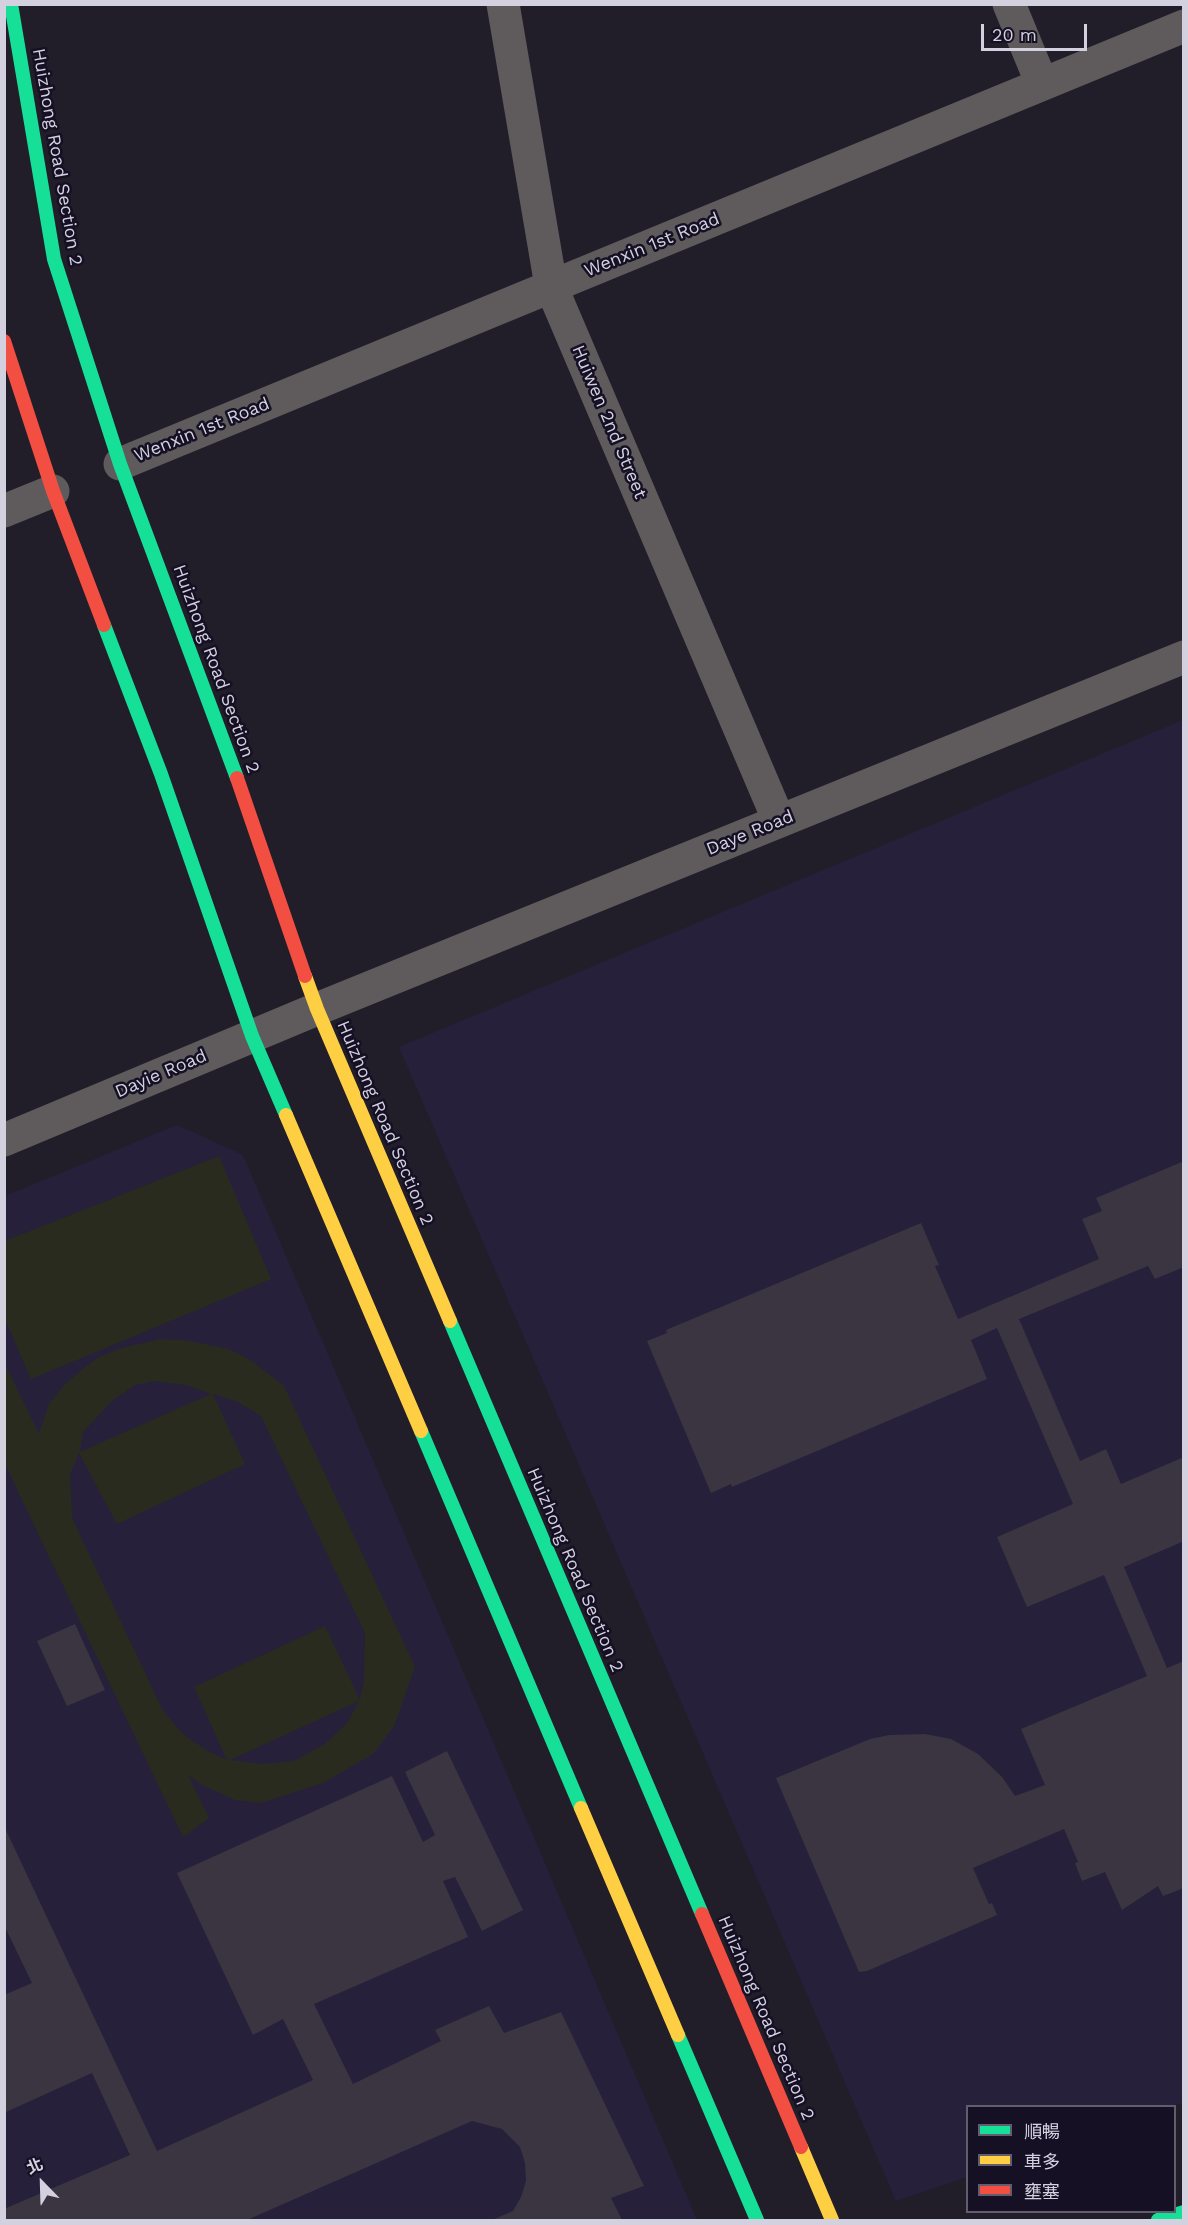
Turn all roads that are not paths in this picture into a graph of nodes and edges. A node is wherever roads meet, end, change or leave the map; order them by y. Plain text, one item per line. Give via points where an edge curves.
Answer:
1 (11, 4) edge
2 (503, 4) edge
3 (1009, 4) edge
4 (1184, 26) edge
5 (1042, 84) junction
6 (551, 286) junction
7 (4, 341) edge
8 (120, 464) junction
9 (53, 491) junction
10 (4, 511) edge
11 (1184, 657) edge
12 (779, 821) junction
13 (317, 1009) junction
14 (252, 1036) junction
15 (4, 1140) edge
16 (1184, 2212) edge
17 (758, 2220) edge
18 (832, 2220) edge
19 (1158, 2220) edge

1 - 8 street, Huizhong Road Section 2 via 54,259
2 - 6 street, Huiwen 2nd Street
3 - 5 street
4 - 5 street, Wenxin 1st Road
5 - 6 street, Wenxin 1st Road
6 - 8 street, Wenxin 1st Road
6 - 12 street, Huiwen 2nd Street
7 - 9 street
8 - 13 street, Huizhong Road Section 2 via 226,747
9 - 10 street
9 - 14 street via 161,774
11 - 12 street, Daye Road
12 - 13 street, Daye Road
13 - 14 street, Dayie Road
13 - 18 street, Huizhong Road Section 2
14 - 15 street, Dayie Road
14 - 17 street
16 - 19 street

